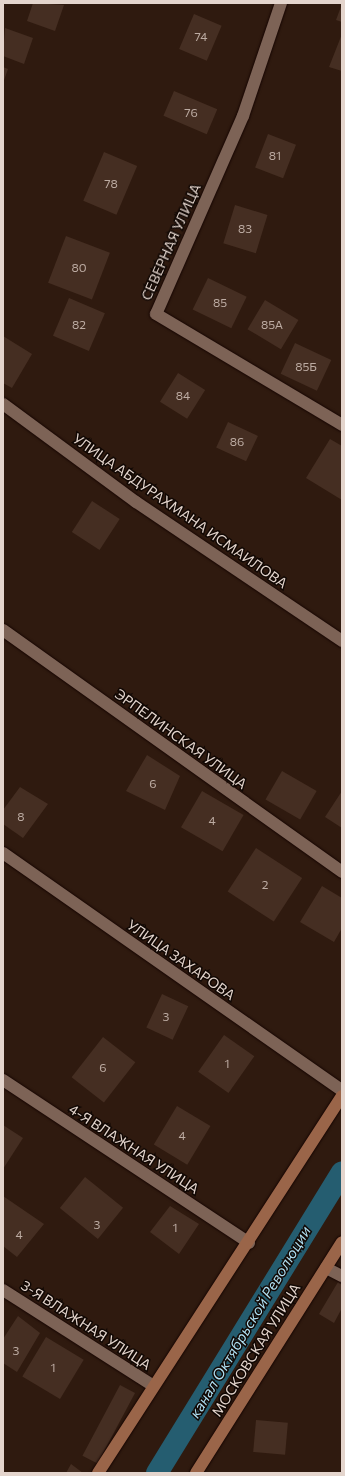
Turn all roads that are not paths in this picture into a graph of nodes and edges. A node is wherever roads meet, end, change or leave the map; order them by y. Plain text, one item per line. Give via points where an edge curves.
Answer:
1 (280, 3) edge
2 (3, 404) edge
3 (342, 424) edge
4 (3, 630) edge
5 (342, 641) edge
6 (3, 853) edge
7 (342, 872) edge
8 (3, 1080) edge
9 (342, 1090) edge
10 (342, 1096) edge
11 (342, 1242) edge
12 (249, 1243) junction
13 (326, 1268) junction
14 (342, 1276) edge
15 (3, 1290) edge
16 (152, 1385) junction
17 (98, 1473) edge
18 (196, 1473) edge

1 - 3 street, СЕВЕРНАЯ УЛИЦА via 243,116 156,314
2 - 5 street, УЛИЦА АБДУРАХМАНА ИСМАИЛОВА via 136,502
4 - 7 street, ЭРПЕЛИНСКАЯ УЛИЦА
6 - 9 street, УЛИЦА ЗАХАРОВА
8 - 12 street, 4-Я ВЛАЖНАЯ УЛИЦА
10 - 12 main road
11 - 13 main road, МОСКОВСКАЯ УЛИЦА
12 - 16 main road
13 - 14 street
13 - 18 main road, МОСКОВСКАЯ УЛИЦА
15 - 16 street, 3-Я ВЛАЖНАЯ УЛИЦА
16 - 17 main road

